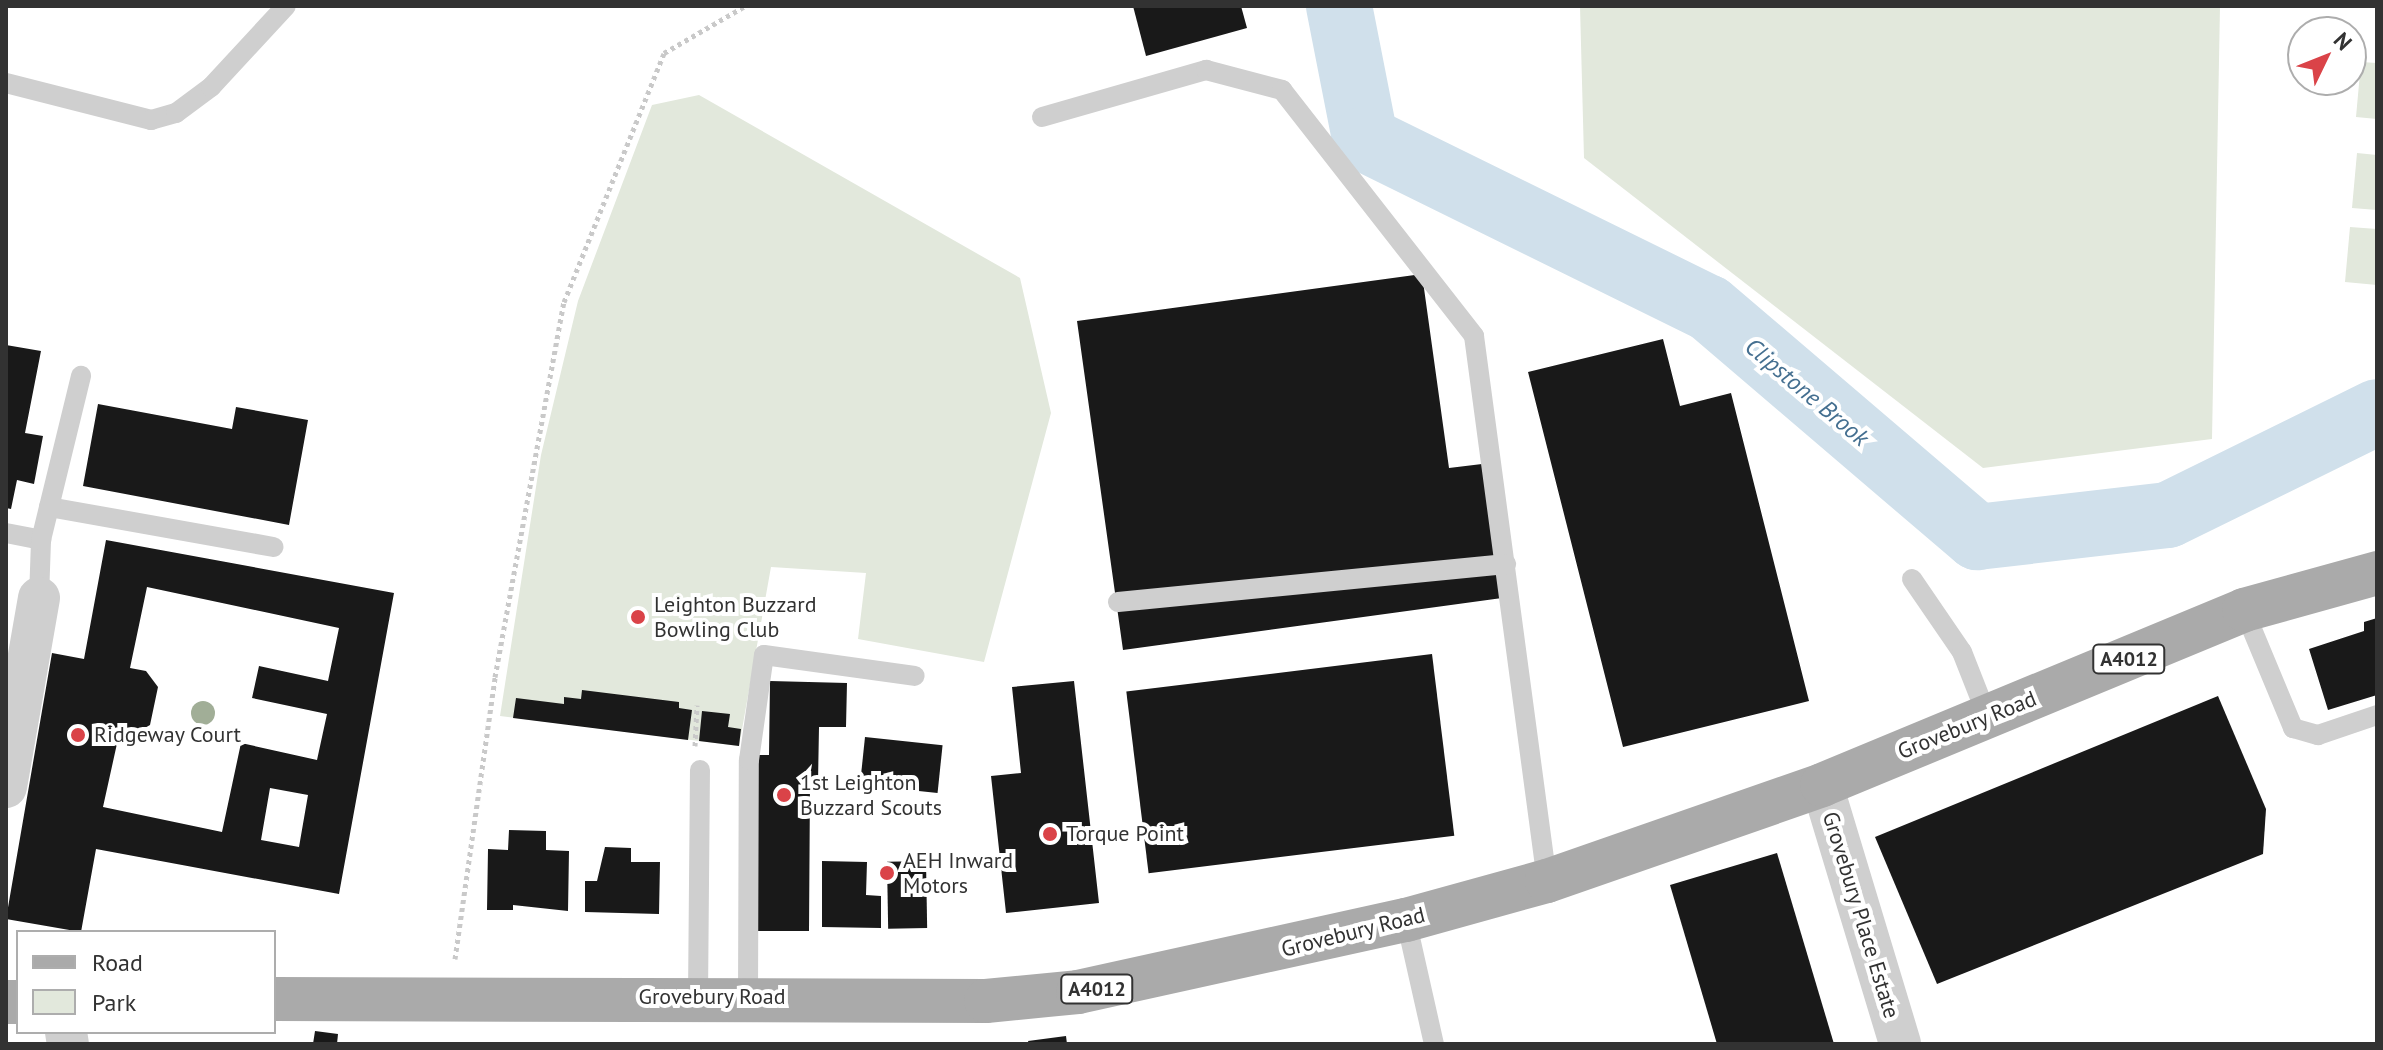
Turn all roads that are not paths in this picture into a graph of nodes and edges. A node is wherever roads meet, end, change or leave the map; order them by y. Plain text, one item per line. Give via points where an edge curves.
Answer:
1 (286, 6) edge
2 (6, 83) edge
3 (1042, 117) dead end
4 (81, 376) dead end
5 (49, 507) junction
6 (6, 533) edge
7 (41, 540) junction
8 (273, 547) dead end
9 (1506, 564) junction
10 (2377, 573) edge
11 (1912, 579) dead end
12 (39, 598) joint
13 (1118, 602) dead end
14 (2244, 610) junction
15 (915, 676) dead end
16 (2377, 715) edge
17 (1988, 718) junction
18 (700, 770) dead end
19 (1822, 785) junction
20 (6, 787) edge
21 (1547, 881) junction
22 (1406, 920) junction
23 (698, 997) junction
24 (748, 997) junction
25 (276, 999) edge
26 (1434, 1044) edge
27 (1900, 1044) edge

1 - 2 lane via 211,87 176,113 151,120
3 - 9 lane via 1206,70 1282,90 1474,336
4 - 5 lane
5 - 7 lane
5 - 8 lane
6 - 7 lane
7 - 12 lane
9 - 13 lane
9 - 21 lane
10 - 14 main road, Grovebury Road / A4012
11 - 17 lane via 1962,652
12 - 20 street
14 - 16 lane via 2293,728 2318,735
14 - 17 main road, Grovebury Road / A4012
15 - 24 lane via 764,655 749,760
17 - 19 main road, Grovebury Road / A4012
18 - 23 lane
19 - 21 main road, Grovebury Road / A4012
19 - 27 street, Grovebury Place Estate
21 - 22 main road, Grovebury Road / A4012
22 - 24 main road, Grovebury Road / A4012 via 1078,992 986,1001
22 - 26 lane
23 - 24 main road, Grovebury Road / A4012
23 - 25 main road, Grovebury Road / A4012

